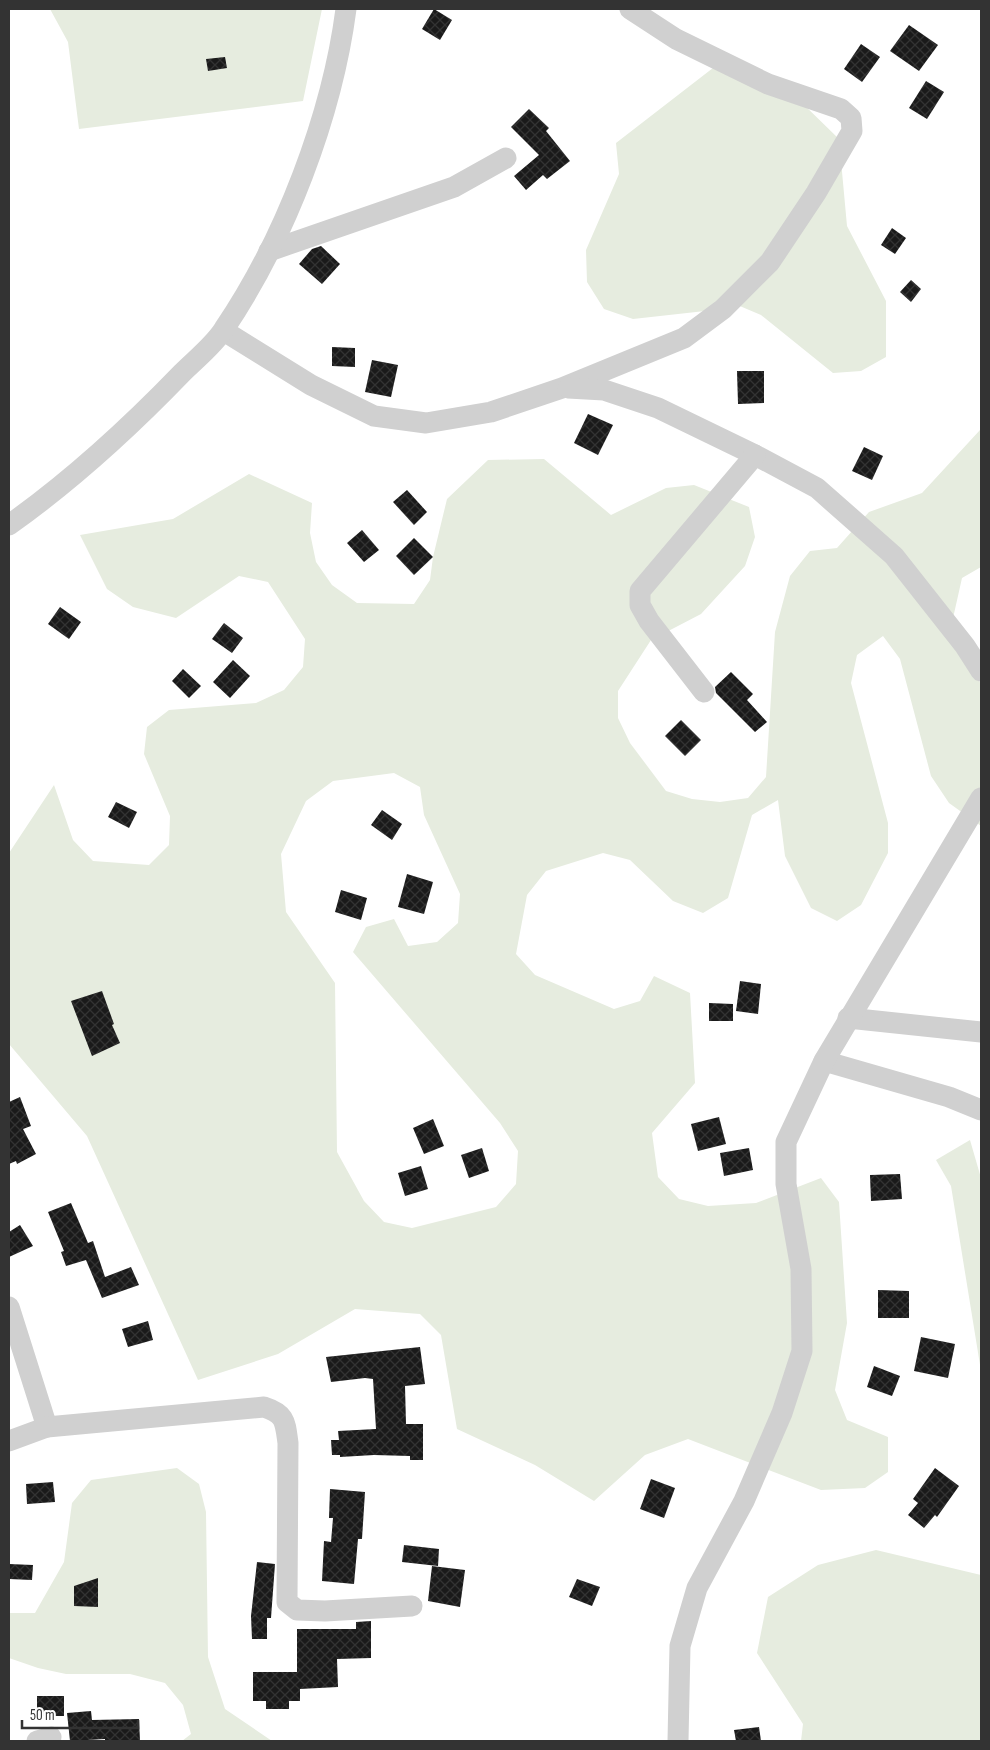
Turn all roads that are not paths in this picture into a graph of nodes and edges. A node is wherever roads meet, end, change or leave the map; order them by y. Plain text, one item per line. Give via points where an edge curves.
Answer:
1 (346, 9) edge
2 (630, 9) edge
3 (506, 158) dead end
4 (269, 251) junction
5 (224, 330) junction
6 (562, 388) junction
7 (755, 455) junction
8 (9, 525) edge
9 (981, 671) edge
10 (704, 692) dead end
11 (981, 798) edge
12 (848, 1018) junction
13 (981, 1032) edge
14 (824, 1061) junction
15 (981, 1110) edge
16 (9, 1307) edge
17 (47, 1426) junction
18 (9, 1440) edge
19 (412, 1606) dead end
20 (678, 1741) edge

1 - 4 street via 326,105 305,169
2 - 6 street via 676,38 768,84 841,110 851,118 852,131 770,262 723,309 684,338
3 - 4 street via 454,187
4 - 5 street
5 - 6 street via 311,385 374,416 426,422 444,420 491,412
5 - 8 street via 157,399 47,499
6 - 7 street via 604,390 658,408
7 - 9 street via 817,488 894,556
7 - 10 street via 640,591 640,604 649,621
11 - 12 street
12 - 13 street
12 - 14 street
14 - 15 street via 949,1097
14 - 20 street via 786,1142 786,1184 801,1269 802,1351 782,1413 744,1501 697,1588 680,1646
16 - 17 street
17 - 18 street
17 - 19 street via 264,1407 278,1412 285,1422 288,1444 287,1602 297,1610

